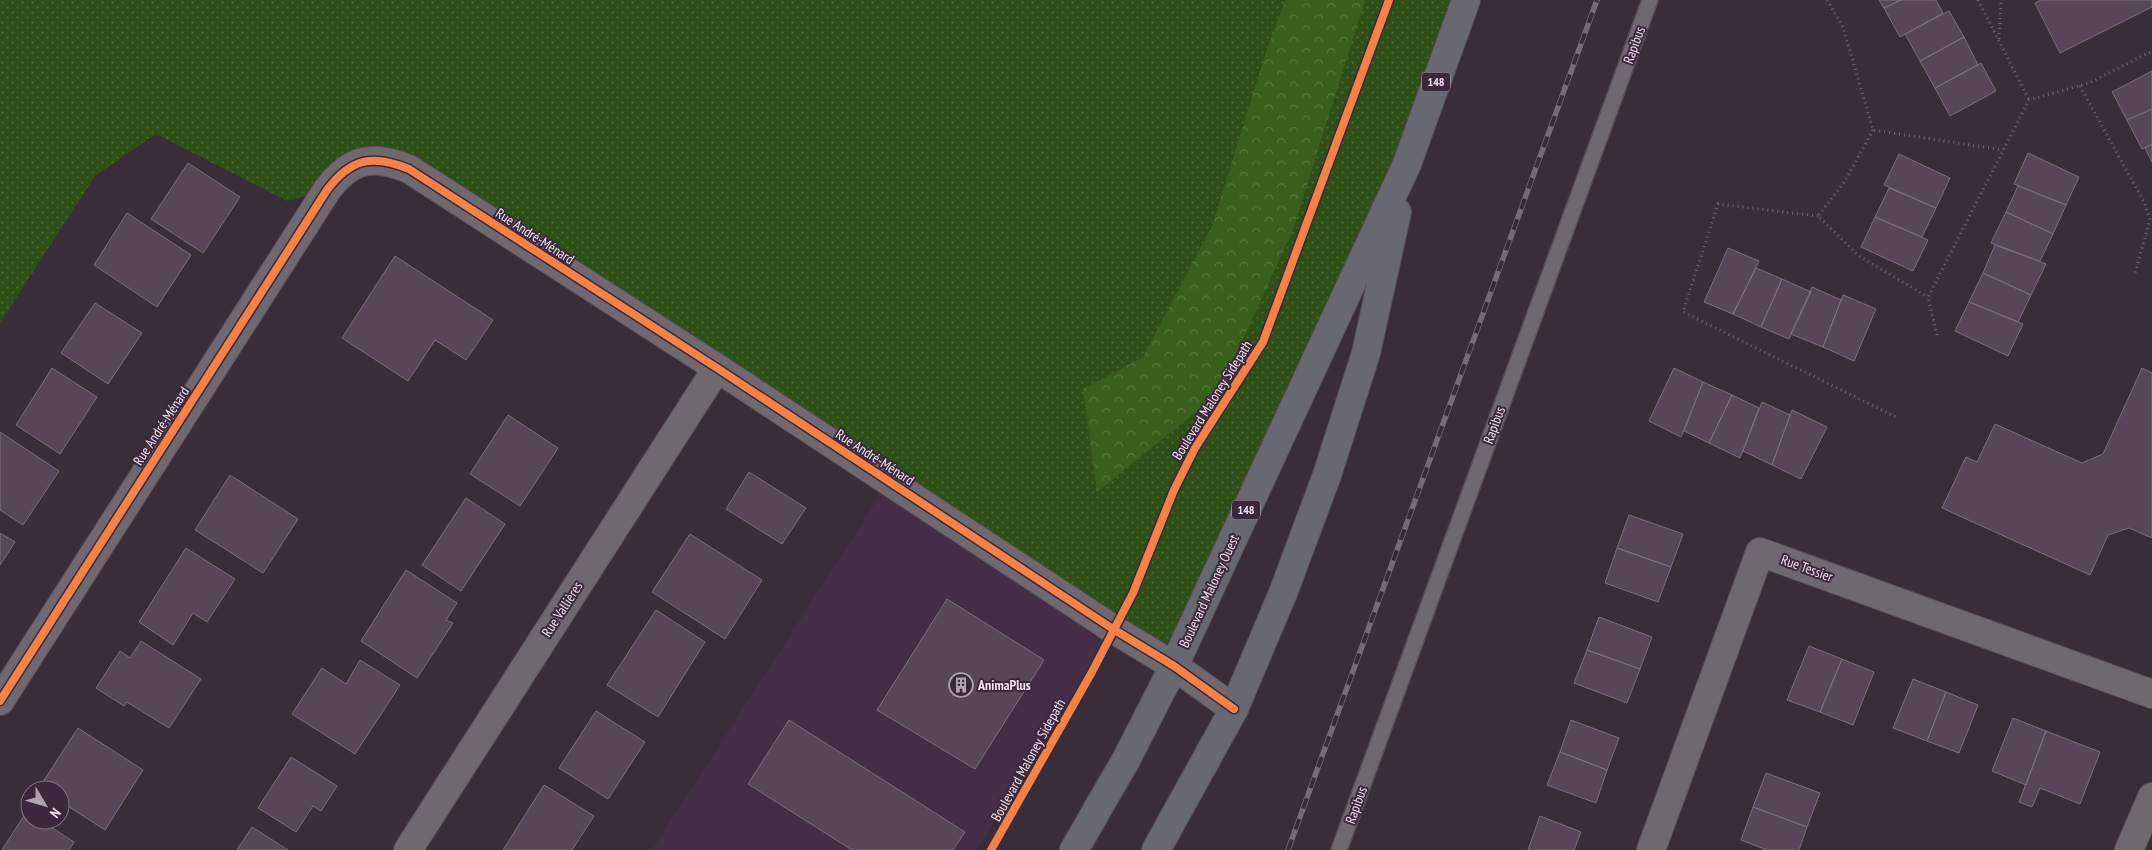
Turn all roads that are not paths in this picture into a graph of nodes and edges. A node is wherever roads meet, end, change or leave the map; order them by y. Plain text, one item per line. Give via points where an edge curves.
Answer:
1 (1466, 0) edge
2 (1650, 0) edge
3 (1407, 164) junction
4 (717, 368) junction
5 (1174, 666) junction
6 (2152, 694) edge
7 (0, 701) edge
8 (1234, 709) junction
9 (2152, 797) edge
10 (408, 850) edge
11 (1074, 850) edge
12 (1156, 850) edge
13 (1339, 850) edge
14 (1651, 850) edge
15 (2129, 850) edge

1 - 3 main road, Boulevard Maloney Ouest / 148
2 - 13 lane, Rapibus
3 - 5 main road, Boulevard Maloney Ouest / 148
3 - 8 main road, Boulevard Maloney Ouest / 148 via 1366,353 1287,584
4 - 5 street, Rue André-Ménard
4 - 7 street, Rue André-Ménard via 409,169 388,161 371,160 354,165 338,175 327,190
4 - 10 street, Rue Vallières
5 - 8 street, Rue André-Ménard
5 - 11 main road, Boulevard Maloney Ouest / 148 via 1128,758
6 - 14 street, Rue Tessier via 1760,552
8 - 12 main road, Boulevard Maloney Ouest / 148
9 - 15 street

